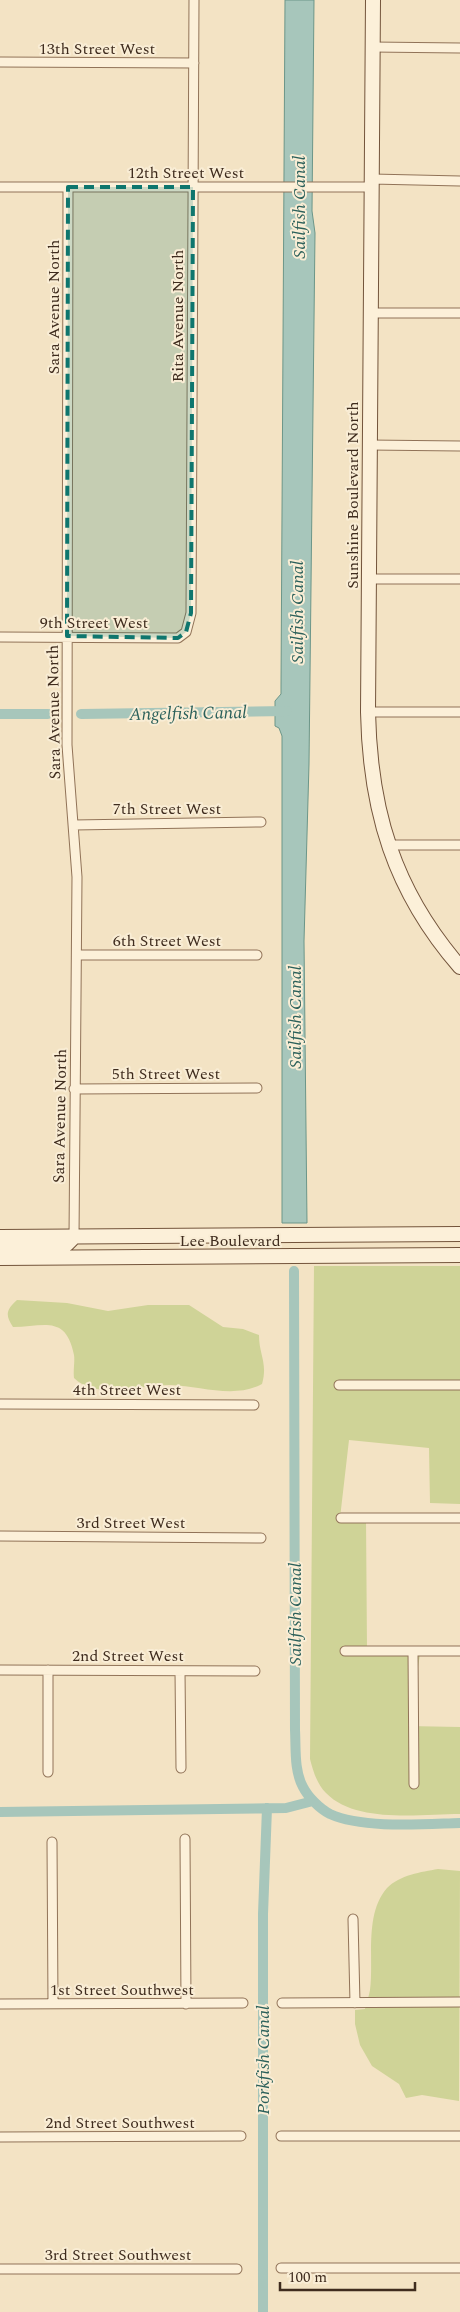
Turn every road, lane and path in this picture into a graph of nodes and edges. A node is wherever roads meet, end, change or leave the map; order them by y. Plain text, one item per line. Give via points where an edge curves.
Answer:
1 (194, 0) edge
2 (373, 0) edge
3 (372, 47) junction
4 (460, 48) edge
5 (0, 62) edge
6 (194, 63) junction
7 (460, 181) edge
8 (371, 183) junction
9 (0, 187) edge
10 (68, 187) junction
11 (193, 187) junction
12 (371, 313) junction
13 (460, 313) edge
14 (370, 445) junction
15 (460, 446) edge
16 (369, 579) junction
17 (460, 579) edge
18 (186, 632) joint
19 (67, 636) junction
20 (0, 637) edge
21 (368, 712) junction
22 (460, 712) edge
23 (261, 822) dead end
24 (74, 825) junction
25 (389, 845) junction
26 (460, 845) edge
27 (77, 955) junction
28 (257, 955) dead end
29 (460, 967) edge
30 (257, 1088) dead end
31 (74, 1089) junction
32 (460, 1234) edge
33 (74, 1236) junction
34 (0, 1237) edge
35 (0, 1248) edge
36 (460, 1255) edge
37 (0, 1258) edge
38 (339, 1385) dead end
39 (460, 1385) edge
40 (0, 1404) edge
41 (254, 1405) dead end
42 (341, 1518) dead end
43 (460, 1518) edge
44 (0, 1536) edge
45 (261, 1538) dead end
46 (345, 1651) dead end
47 (413, 1651) junction
48 (460, 1651) edge
49 (0, 1670) edge
50 (48, 1670) junction
51 (180, 1671) junction
52 (255, 1671) dead end
53 (181, 1768) dead end
54 (48, 1772) dead end
55 (414, 1784) dead end
56 (185, 1839) dead end
57 (52, 1842) dead end
58 (353, 1919) dead end
59 (355, 2002) junction
60 (460, 2002) edge
61 (243, 2003) dead end
62 (282, 2003) dead end
63 (0, 2004) edge
64 (53, 2004) junction
65 (186, 2004) junction
66 (241, 2136) dead end
67 (281, 2136) dead end
68 (460, 2136) edge
69 (0, 2137) edge
70 (281, 2268) dead end
71 (460, 2268) edge
72 (0, 2269) edge
73 (236, 2269) dead end

1 - 6 street, Rita Avenue North
2 - 3 main road, Sunshine Boulevard North
3 - 4 street
3 - 8 main road, Sunshine Boulevard North
5 - 6 street, 13th Street West
6 - 11 street, Rita Avenue North
7 - 8 street, 12th Street West
8 - 11 street, 12th Street West via 331,187
8 - 12 main road, Sunshine Boulevard North
9 - 10 street, 12th Street West
10 - 11 street, 12th Street West
10 - 19 street, Sara Avenue North
11 - 18 street, Rita Avenue North via 192,614
12 - 13 street
12 - 14 main road, Sunshine Boulevard North
14 - 15 street
14 - 16 main road, Sunshine Boulevard North
16 - 17 street
16 - 21 main road, Sunshine Boulevard North
18 - 19 street, 9th Street West via 178,638
19 - 20 street, 9th Street West
19 - 24 street, Sara Avenue North via 67,770
21 - 22 street
21 - 25 main road, Sunshine Boulevard North via 374,791
23 - 24 street, 7th Street West
24 - 27 street, Sara Avenue North
25 - 26 street
25 - 29 main road, Sunshine Boulevard North via 420,913
27 - 28 street, 6th Street West
27 - 31 street, Sara Avenue North
30 - 31 street, 5th Street West
31 - 33 street, Sara Avenue North
32 - 33 main road, Lee Boulevard
33 - 34 main road, Lee Boulevard
33 - 35 main road via 60,1246
36 - 37 main road, Lee Boulevard
38 - 39 street
40 - 41 street, 4th Street West
42 - 43 street
44 - 45 street, 3rd Street West
46 - 47 street
47 - 48 street
47 - 55 street
49 - 50 street, 2nd Street West
50 - 51 street, 2nd Street West
50 - 54 street
51 - 52 street, 2nd Street West
51 - 53 street
56 - 65 street
57 - 64 street
58 - 59 street
59 - 60 street
59 - 62 street
61 - 65 street, 1st Street Southwest
63 - 64 street, 1st Street Southwest
64 - 65 street, 1st Street Southwest
66 - 69 street, 2nd Street Southwest
67 - 68 street
70 - 71 street
72 - 73 street, 3rd Street Southwest

